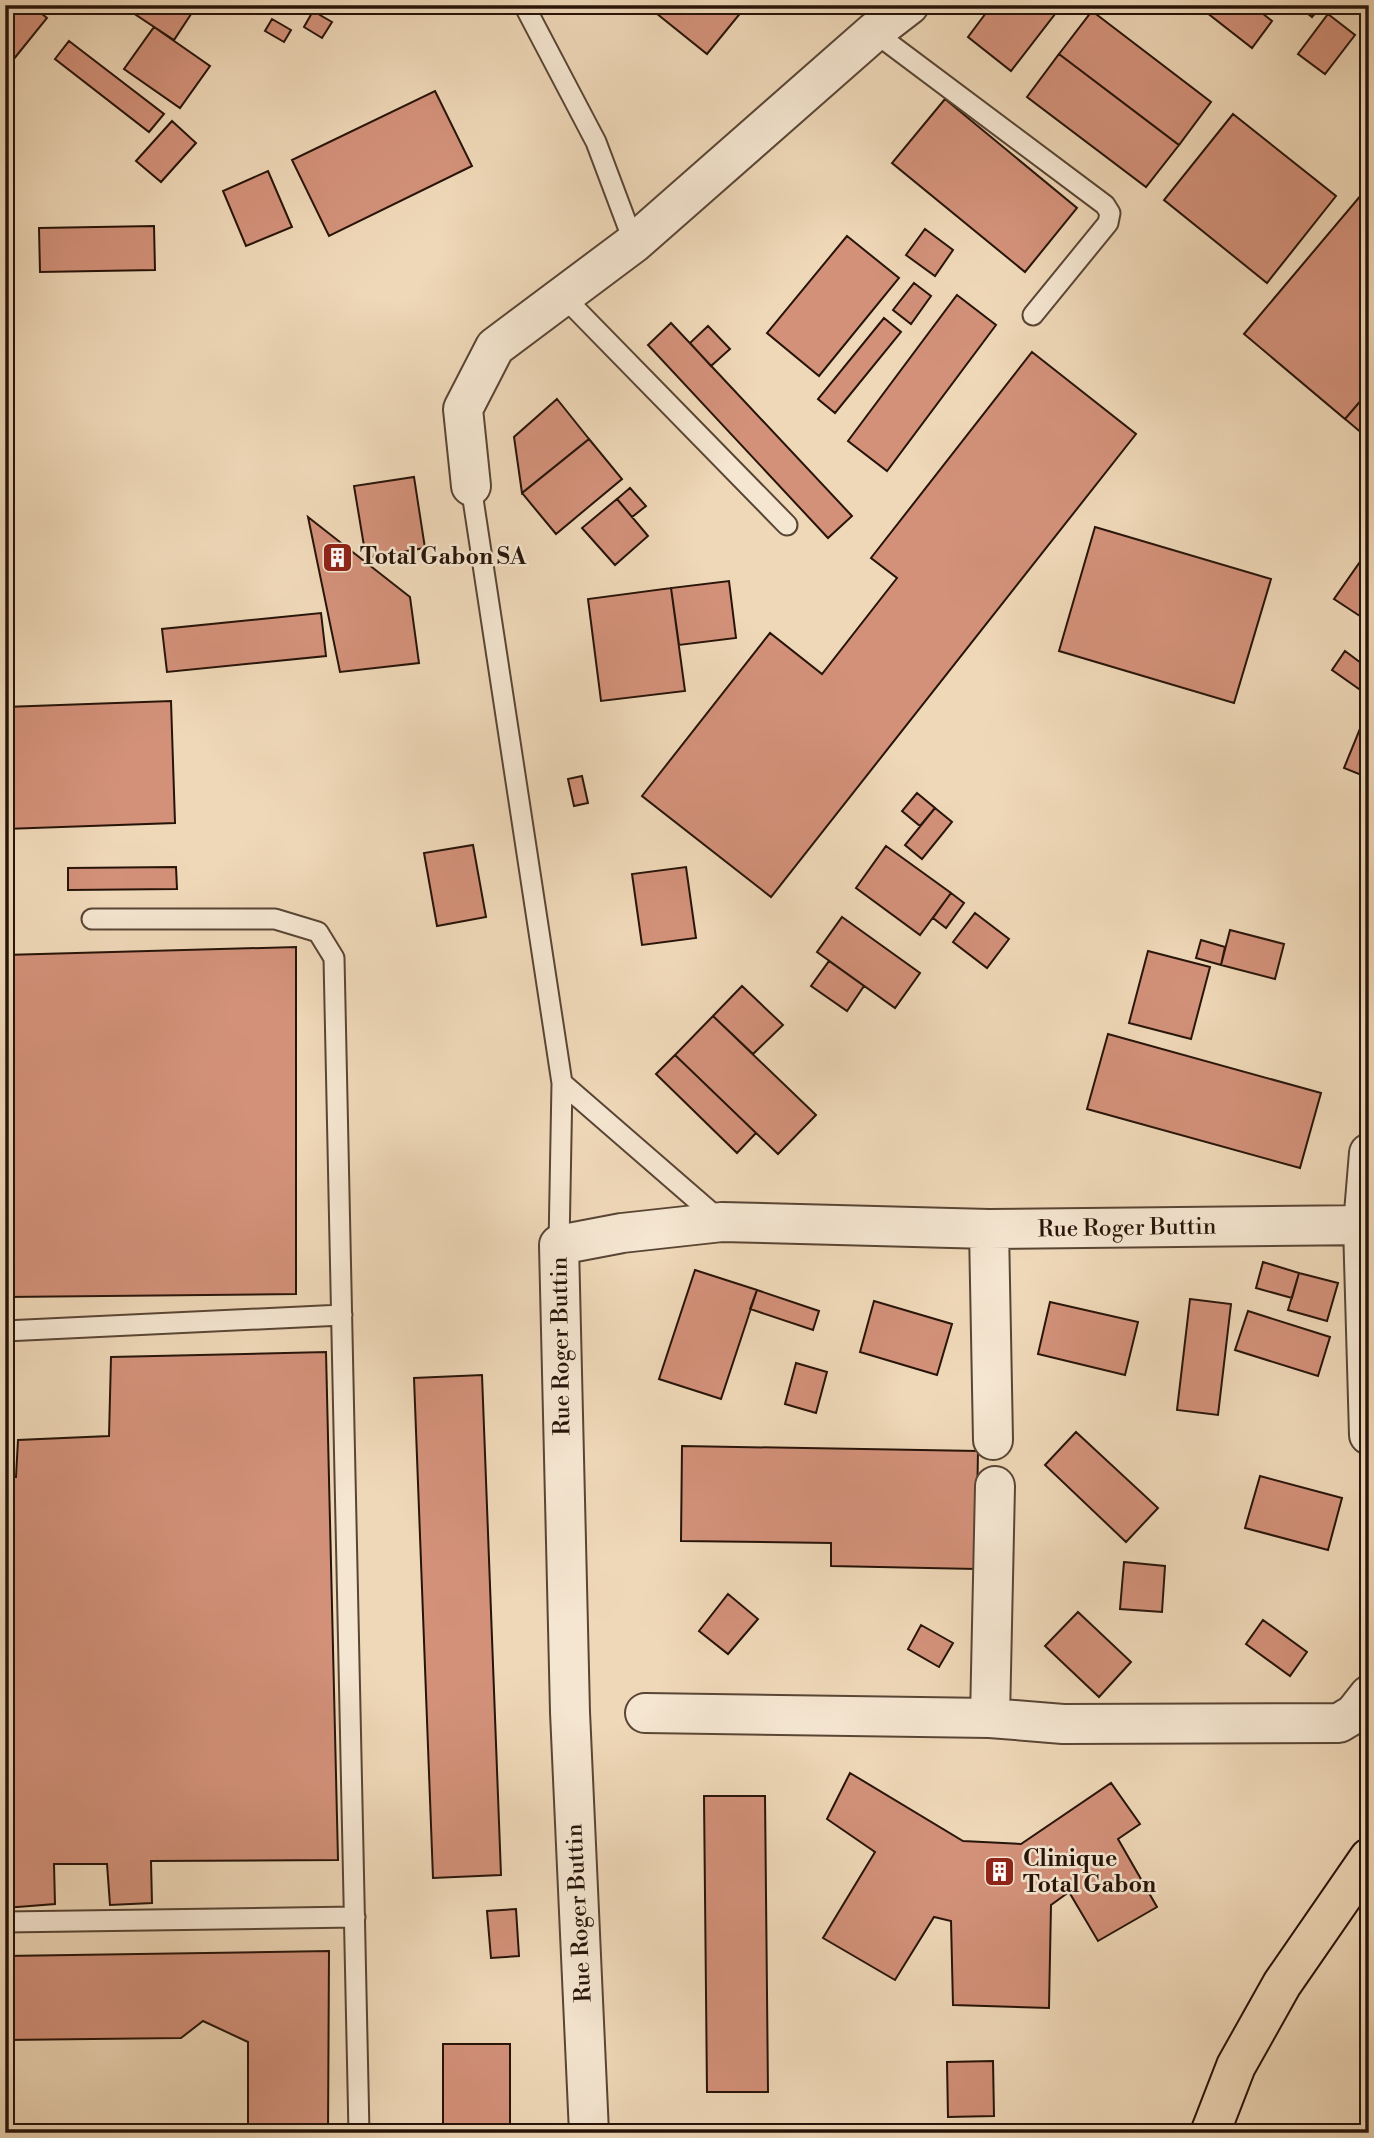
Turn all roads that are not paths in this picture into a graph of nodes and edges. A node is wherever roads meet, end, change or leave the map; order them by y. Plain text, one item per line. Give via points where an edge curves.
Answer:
1 (524, 5) edge
2 (909, 5) edge
3 (874, 32) junction
4 (634, 243) junction
5 (564, 296) junction
6 (1033, 315) dead end
7 (471, 486) joint
8 (787, 525) dead end
9 (92, 919) dead end
10 (562, 1083) junction
11 (1369, 1153) edge
12 (722, 1222) junction
13 (1366, 1225) edge
14 (989, 1229) junction
15 (559, 1245) junction
16 (342, 1315) junction
17 (5, 1331) edge
18 (1369, 1435) edge
19 (993, 1440) dead end
20 (995, 1486) dead end
21 (1369, 1695) edge
22 (645, 1713) dead end
23 (990, 1718) junction
24 (1369, 1857) edge
25 (355, 1917) junction
26 (5, 1922) edge
27 (359, 2133) edge
28 (589, 2133) edge
29 (1210, 2133) edge

1 - 4 lane via 596,142
2 - 3 street
3 - 4 street
3 - 6 lane via 1110,213 1108,223
4 - 5 street
5 - 7 street via 495,347 463,409
5 - 8 lane
7 - 10 lane
9 - 16 lane via 275,919 318,932 334,958
10 - 12 lane
10 - 15 lane
11 - 13 street
12 - 14 street, Rue Roger Buttin
12 - 15 street, Rue Roger Buttin
13 - 14 street, Rue Roger Buttin
13 - 18 street
14 - 19 street
15 - 28 street, Rue Roger Buttin via 570,1712
16 - 17 lane
16 - 25 lane
20 - 23 street
21 - 23 street via 1354,1714 1339,1723 1063,1724
22 - 23 street
24 - 29 main road via 1282,1984 1236,2066
25 - 26 lane
25 - 27 lane

